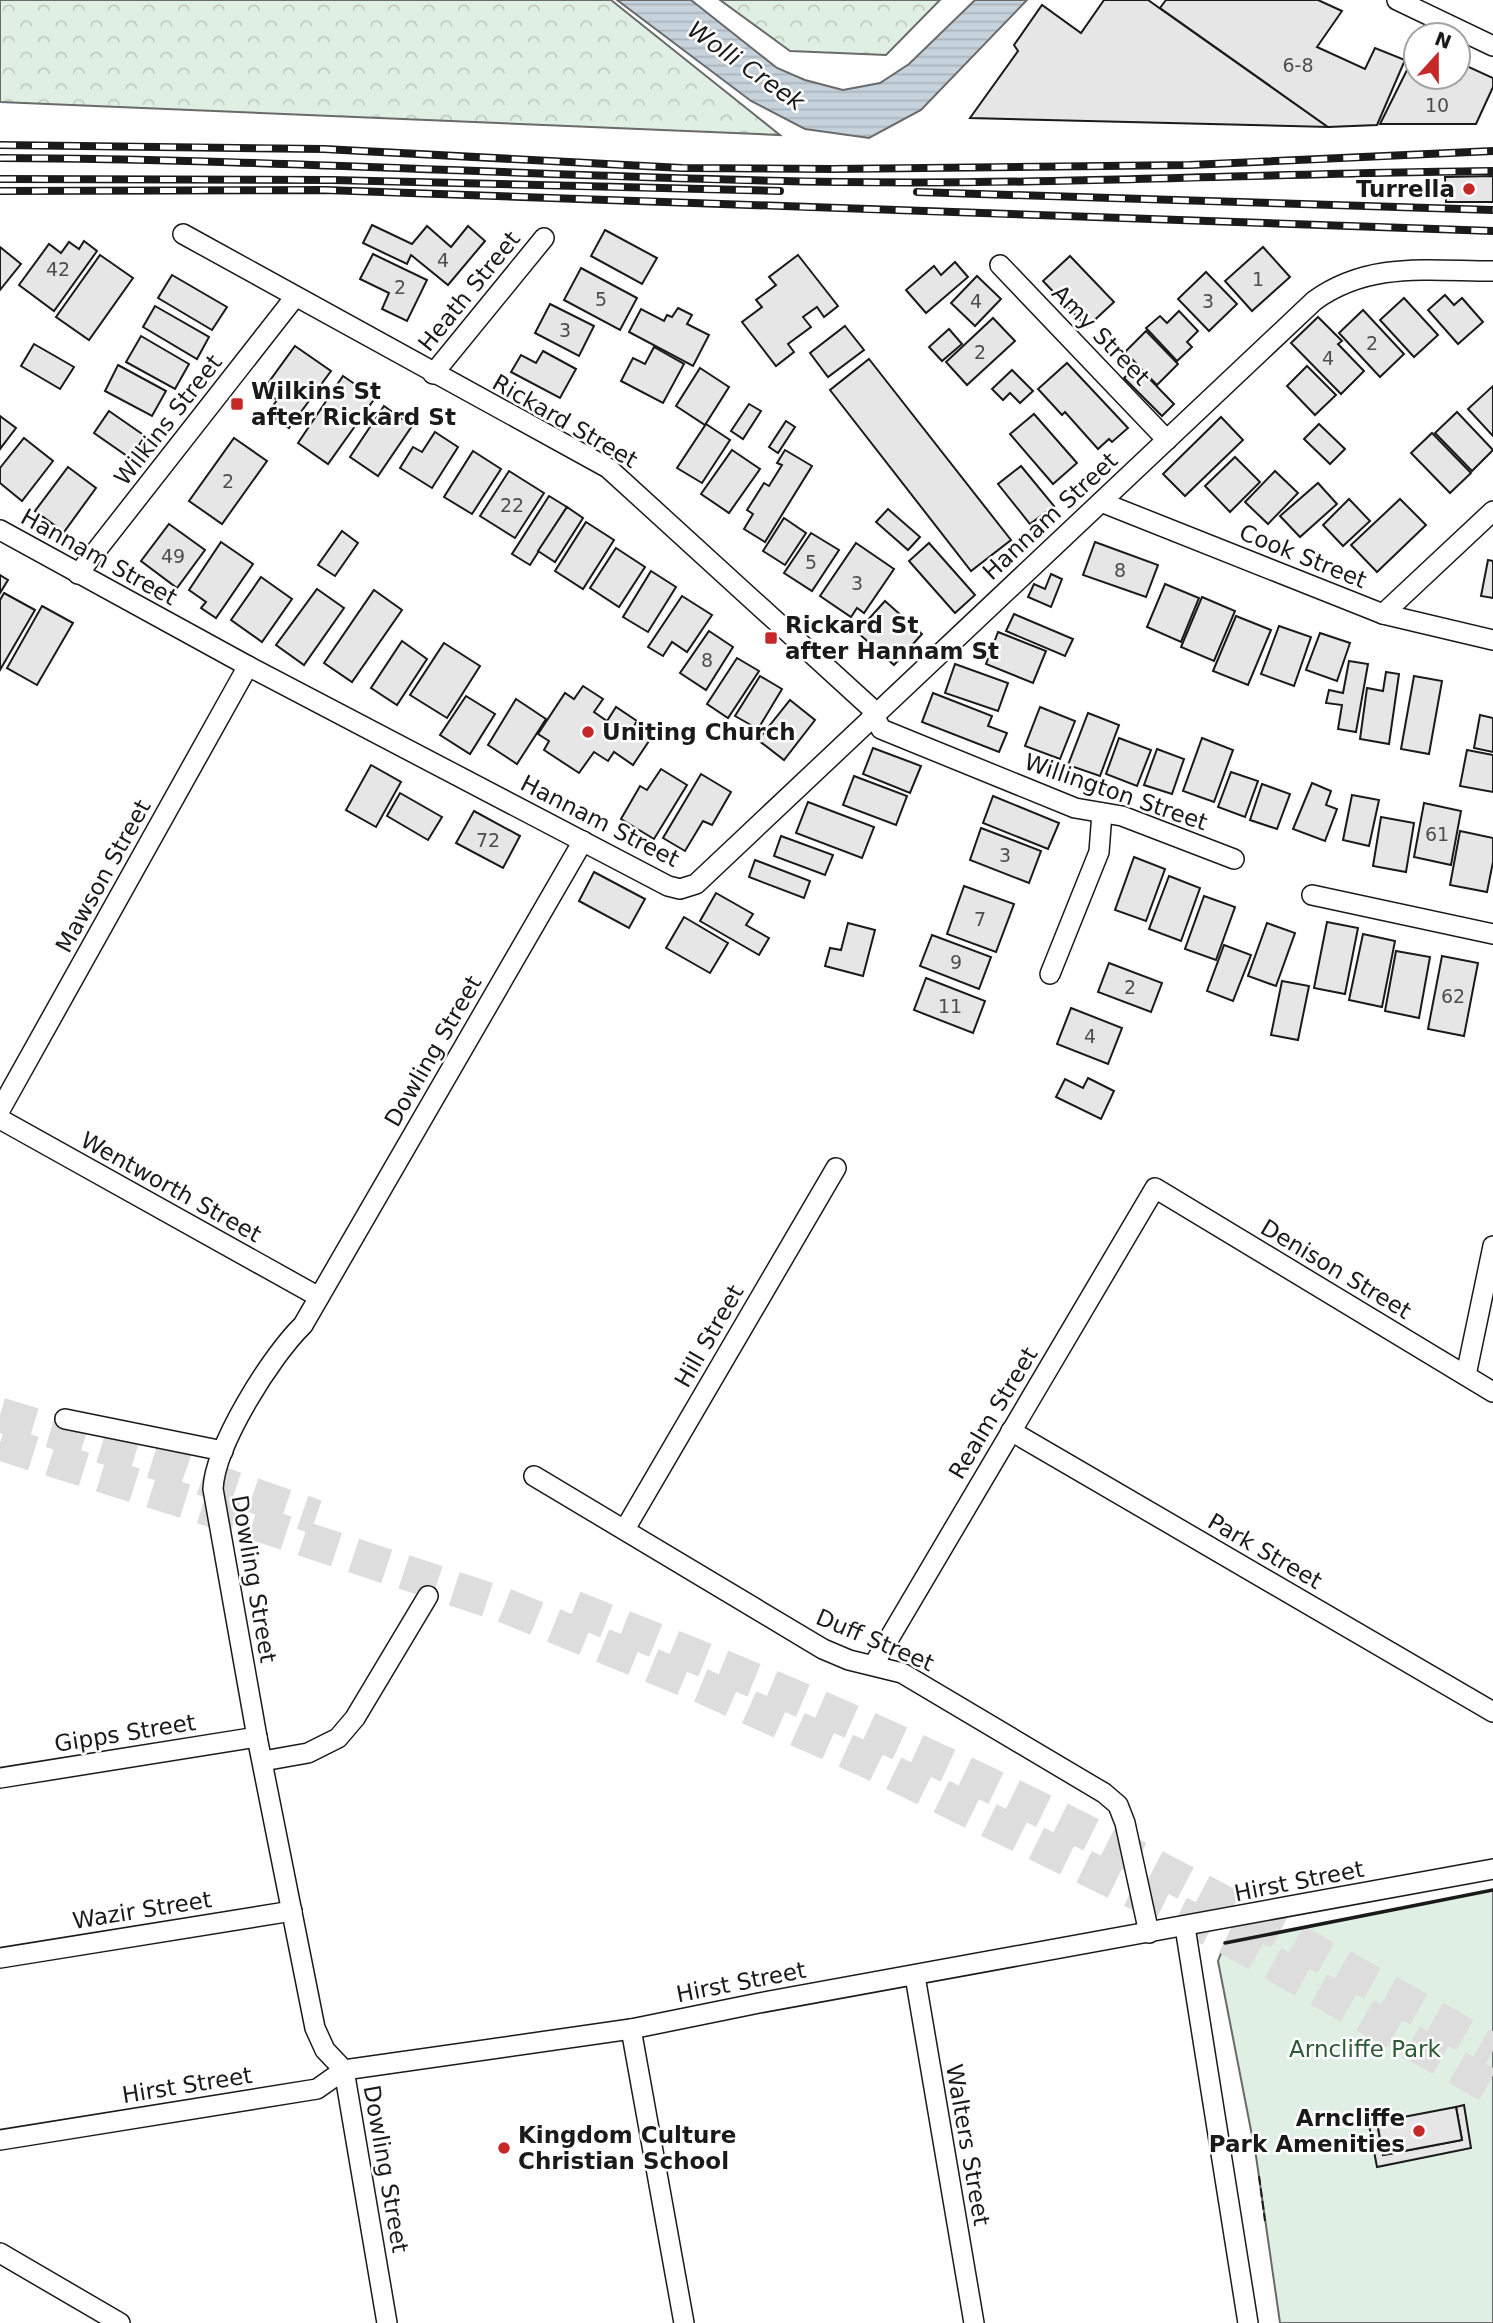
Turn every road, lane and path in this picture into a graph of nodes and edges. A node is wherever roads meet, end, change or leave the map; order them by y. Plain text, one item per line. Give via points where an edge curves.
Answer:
1 (1397, 0) edge
2 (1493, 46) edge
3 (183, 234) dead end
4 (544, 238) dead end
5 (1000, 265) dead end
6 (1493, 271) edge
7 (295, 297) junction
8 (433, 374) junction
9 (1167, 440) junction
10 (1101, 502) junction
11 (1493, 511) edge
12 (0, 530) edge
13 (78, 574) junction
14 (1384, 614) junction
15 (1493, 640) edge
16 (248, 666) junction
17 (874, 715) junction
18 (1101, 813) junction
19 (583, 841) junction
20 (1234, 859) dead end
21 (1312, 895) dead end
22 (1493, 934) edge
23 (1051, 974) dead end
24 (0, 1110) edge
25 (0, 1119) edge
26 (836, 1168) dead end
27 (1155, 1188) joint
28 (1493, 1246) edge
29 (319, 1297) junction
30 (1466, 1375) junction
31 (1493, 1392) edge
32 (65, 1419) dead end
33 (1012, 1431) junction
34 (223, 1451) junction
35 (534, 1476) dead end
36 (625, 1530) junction
37 (428, 1596) dead end
38 (874, 1664) junction
39 (1493, 1712) edge
40 (257, 1737) junction
41 (263, 1761) junction
42 (0, 1778) edge
43 (1493, 1869) edge
44 (292, 1911) junction
45 (1185, 1927) junction
46 (1149, 1933) junction
47 (0, 1958) edge
48 (915, 1976) junction
49 (631, 2029) junction
50 (344, 2070) junction
51 (0, 2140) edge
52 (0, 2253) edge
53 (120, 2323) edge
54 (387, 2323) edge
55 (684, 2323) edge
56 (974, 2323) edge
57 (1248, 2323) edge

1 - 2 street
3 - 7 street, Rickard Street
4 - 8 street, Heath Street
5 - 9 street, Amy Street
6 - 9 street, Hannam Street via 1380,272 1342,283 1314,301
7 - 8 street, Rickard Street
7 - 13 street, Wilkins Street
8 - 17 street, Rickard Street via 608,468
9 - 10 street, Hannam Street
10 - 14 street, Cook Street
10 - 17 street, Hannam Street
11 - 14 street
12 - 13 street, Hannam Street
13 - 16 street, Hannam Street
14 - 15 street, Cook Street
16 - 19 street, Hannam Street
16 - 24 street, Mawson Street
17 - 18 street, Willington Street via 881,729 1074,808
17 - 19 street, Hannam Street via 688,887 668,886
18 - 20 street, Willington Street via 1122,816
18 - 23 street via 1099,852
19 - 29 street, Dowling Street
21 - 22 street
25 - 29 street, Wentworth Street
26 - 36 street, Hill Street
27 - 30 street, Denison Street
27 - 33 street, Realm Street
28 - 30 street
29 - 34 street, Dowling Street via 241,1413
30 - 31 street, Denison Street
32 - 34 street
33 - 38 street, Realm Street
33 - 39 street, Park Street
34 - 40 street, Dowling Street via 213,1473 213,1489
35 - 36 street, Duff Street
36 - 38 street, Duff Street via 823,1649
37 - 41 street via 355,1718 338,1738 308,1752
38 - 46 street, Duff Street via 902,1673 1118,1805
40 - 41 street, Dowling Street
40 - 42 street, Gipps Street
41 - 44 street, Dowling Street
43 - 45 street, Hirst Street
44 - 47 street, Wazir Street
44 - 50 street, Dowling Street via 315,2028 325,2050
45 - 46 street, Hirst Street
45 - 57 street
46 - 48 street, Hirst Street
48 - 49 street, Hirst Street
48 - 56 street, Walters Street
49 - 50 street, Hirst Street
49 - 55 street
50 - 51 street, Hirst Street via 317,2089
50 - 54 street, Dowling Street
52 - 53 street

